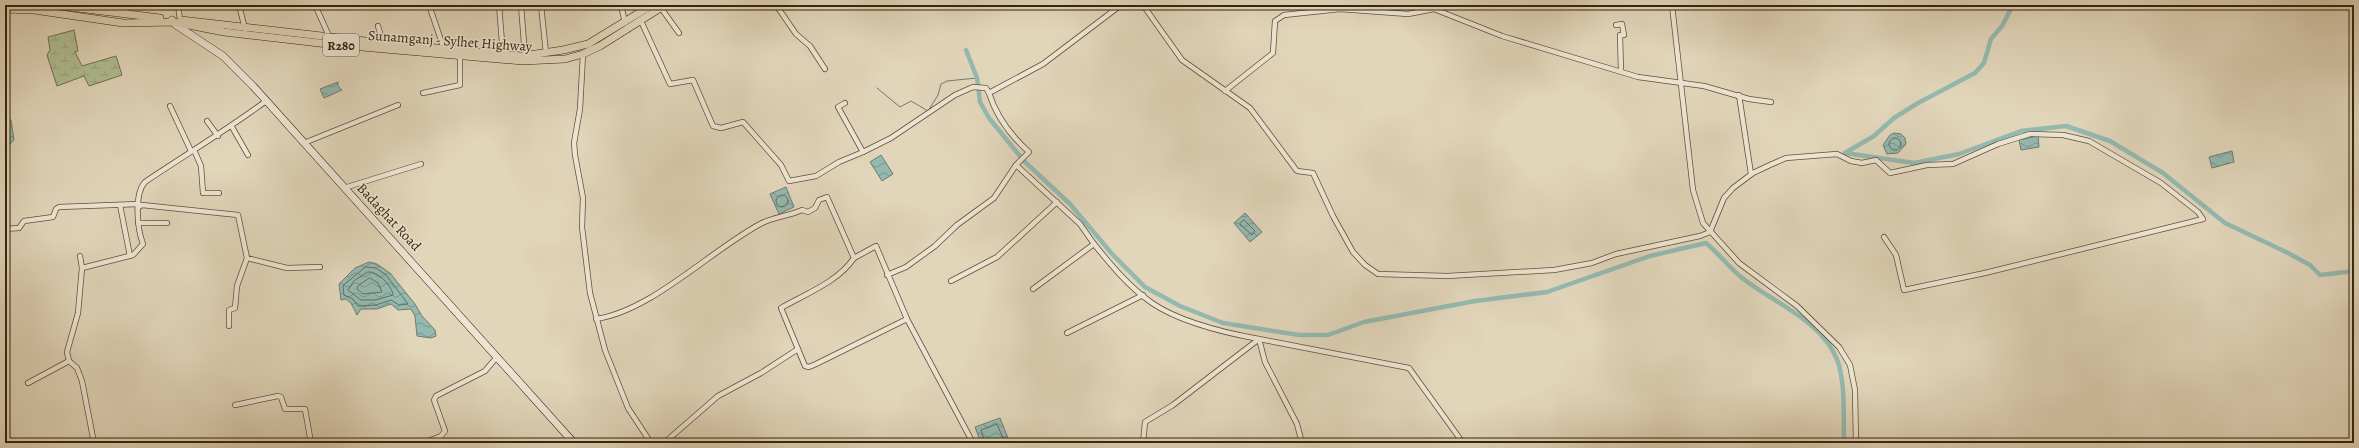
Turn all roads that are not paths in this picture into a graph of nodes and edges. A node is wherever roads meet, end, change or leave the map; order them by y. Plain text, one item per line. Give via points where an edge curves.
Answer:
1 (54, 5) edge
2 (116, 5) edge
3 (124, 5) edge
4 (178, 5) edge
5 (239, 5) edge
6 (315, 5) edge
7 (429, 5) edge
8 (499, 5) edge
9 (521, 5) edge
10 (541, 5) edge
11 (621, 5) edge
12 (652, 5) edge
13 (776, 5) edge
14 (1121, 5) edge
15 (1143, 5) edge
16 (1672, 5) edge
17 (68, 6) edge
18 (663, 6) edge
19 (98, 7) edge
20 (5, 9) edge
21 (106, 11) junction
22 (125, 14) junction
23 (175, 20) junction
24 (104, 21) junction
25 (641, 21) junction
26 (625, 23) junction
27 (225, 24) junction
28 (1616, 25) dead end
29 (244, 26) junction
30 (378, 26) dead end
31 (224, 32) junction
32 (679, 33) dead end
33 (245, 35) junction
34 (329, 36) junction
35 (295, 37) junction
36 (382, 43) junction
37 (444, 49) junction
38 (546, 53) junction
39 (583, 54) junction
40 (503, 55) junction
41 (525, 56) junction
42 (460, 57) junction
43 (825, 69) dead end
44 (1621, 71) junction
45 (1681, 84) junction
46 (989, 92) junction
47 (1225, 92) junction
48 (423, 93) dead end
49 (1739, 95) junction
50 (266, 101) junction
51 (1771, 102) dead end
52 (845, 103) dead end
53 (398, 105) dead end
54 (170, 106) dead end
55 (207, 122) dead end
56 (232, 127) junction
57 (218, 136) junction
58 (304, 143) junction
59 (193, 150) junction
60 (863, 152) junction
61 (248, 155) dead end
62 (421, 164) dead end
63 (1017, 164) junction
64 (1751, 174) junction
65 (344, 188) junction
66 (219, 193) dead end
67 (1057, 202) junction
68 (120, 205) junction
69 (139, 206) junction
70 (138, 223) junction
71 (167, 223) dead end
72 (5, 229) edge
73 (1710, 232) junction
74 (1884, 237) dead end
75 (1094, 244) junction
76 (80, 256) dead end
77 (130, 256) junction
78 (247, 258) junction
79 (854, 258) junction
80 (320, 267) dead end
81 (82, 268) junction
82 (887, 275) junction
83 (951, 281) dead end
84 (1034, 288) dead end
85 (1143, 295) junction
86 (596, 319) junction
87 (907, 319) junction
88 (229, 326) dead end
89 (1067, 333) dead end
90 (1259, 339) junction
91 (798, 349) junction
92 (496, 358) junction
93 (69, 361) junction
94 (28, 383) dead end
95 (235, 405) dead end
96 (94, 443) edge
97 (311, 443) edge
98 (423, 443) edge
99 (574, 443) edge
100 (651, 443) edge
101 (664, 443) edge
102 (973, 443) edge
103 (1143, 443) edge
104 (1302, 443) edge
105 (1463, 443) edge
106 (1856, 443) edge

1 - 17 main road, Sunamganj - Sylhet Highway / R280
2 - 22 main road
3 - 22 street
4 - 23 street
5 - 29 street
6 - 34 street
7 - 37 street
8 - 40 street
9 - 41 street
10 - 38 street
11 - 26 street
12 - 26 main road, Sunamganj - Sylhet Highway / R280
13 - 43 street via 796,34 810,46
14 - 46 street via 1043,64
15 - 47 street via 1182,60
16 - 45 street
17 - 19 main road, Sunamganj - Sylhet Highway / R280
18 - 25 main road, Sunamganj - Sylhet Highway / R280
18 - 32 street
19 - 21 main road, Sunamganj - Sylhet Highway / R280
20 - 24 main road, Sunamganj - Sylhet Highway / R280 via 34,10
21 - 22 main road, Sunamganj - Sylhet Highway / R280
21 - 24 main road
22 - 23 main road, Sunamganj - Sylhet Highway / R280
23 - 24 main road, Sunamganj - Sylhet Highway / R280 via 123,24
23 - 27 main road, Sunamganj - Sylhet Highway / R280
23 - 31 main road, Sunamganj - Sylhet Highway / R280
23 - 50 main road, Badaghat Road via 223,56
25 - 39 main road, Sunamganj - Sylhet Highway / R280
25 - 60 street via 670,84 692,80 713,126 721,128 743,122 781,165 789,181 816,176 838,162
26 - 38 main road, Sunamganj - Sylhet Highway / R280 via 588,44
27 - 29 main road, Sunamganj - Sylhet Highway / R280
27 - 31 main road
28 - 44 street via 1622,24 1624,34 1620,35
29 - 33 street
29 - 35 main road, Sunamganj - Sylhet Highway / R280
30 - 36 street
31 - 33 main road, Sunamganj - Sylhet Highway / R280
33 - 35 main road, Sunamganj - Sylhet Highway / R280
34 - 35 main road, Sunamganj - Sylhet Highway / R280
34 - 36 main road, Sunamganj - Sylhet Highway / R280
35 - 42 main road, Sunamganj - Sylhet Highway / R280
36 - 37 main road, Sunamganj - Sylhet Highway / R280
37 - 40 main road, Sunamganj - Sylhet Highway / R280
38 - 41 main road, Sunamganj - Sylhet Highway / R280
39 - 42 main road, Sunamganj - Sylhet Highway / R280 via 565,59 523,62
39 - 86 street via 574,155 583,198 584,242
40 - 41 main road, Sunamganj - Sylhet Highway / R280
42 - 48 street via 460,85
44 - 45 street via 1638,77
44 - 47 street via 1502,36 1434,9 1408,14 1332,10 1284,15 1276,21 1273,53
45 - 49 street via 1704,86
45 - 73 street via 1693,190 1703,223
46 - 60 street via 986,88 973,87 955,95 891,138
46 - 63 street via 996,110 1028,153
47 - 73 street via 1250,108 1296,171 1313,173 1353,252 1378,274 1447,276 1554,270 1592,263 1616,254
49 - 51 street
49 - 64 street
50 - 56 street
50 - 58 main road, Badaghat Road
52 - 60 street via 838,107
53 - 58 street
54 - 59 street
55 - 57 street
56 - 57 street
56 - 61 street
57 - 59 street
58 - 65 main road, Badaghat Road
59 - 66 street via 201,166 203,193
59 - 69 street via 145,182 140,188
62 - 65 street
63 - 67 street
63 - 82 street via 994,198 906,267
64 - 73 street via 1724,198
64 - 74 street via 1786,158 1837,154 1850,161 1862,163 1876,160 1890,173 1927,165 1953,164 1998,144 2030,134 2062,135 2090,141 2161,183 2198,212 2203,219 1985,273 1904,290 1896,255
65 - 92 main road, Badaghat Road via 437,289
67 - 75 street via 1080,224
67 - 83 street via 997,257
68 - 69 street
68 - 72 street via 59,207 53,217 24,221 19,228
68 - 77 street
69 - 70 street
69 - 78 street via 238,215
70 - 71 street
70 - 77 street via 143,244
73 - 106 street via 1740,263 1797,306 1839,347 1850,365 1856,390
75 - 84 street
75 - 85 street via 1118,273
76 - 81 street
77 - 81 street
78 - 80 street via 287,268
78 - 88 street via 237,286 235,308 229,310
79 - 82 street via 876,246
79 - 86 street via 826,197 819,200 815,208 808,212 802,210 761,224 656,293 617,314
79 - 91 street via 831,280 781,308
81 - 93 street via 78,313 67,352
82 - 87 street
85 - 89 street
85 - 90 street via 1153,303 1219,332
86 - 100 street via 605,350 628,408
87 - 91 street via 809,367 805,366
87 - 102 street
90 - 103 street via 1180,400 1145,422
90 - 104 street via 1265,362 1297,424
90 - 105 street via 1409,368
91 - 101 street via 761,374 718,396
92 - 98 street via 485,370 436,396 434,400 445,431 441,436
92 - 99 main road, Badaghat Road
93 - 94 street
93 - 96 street via 77,368 82,381
95 - 97 street via 281,397 285,409 305,409

